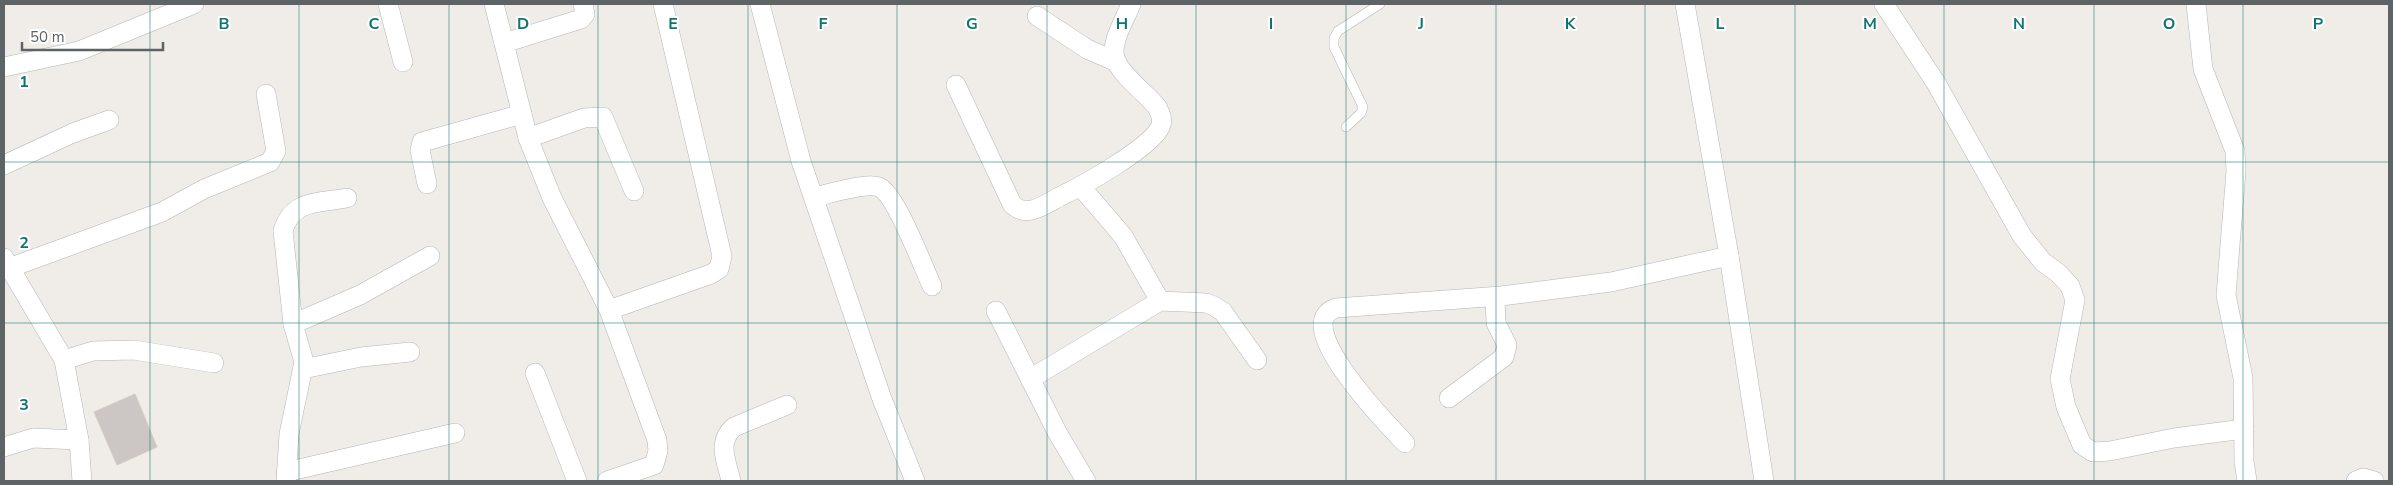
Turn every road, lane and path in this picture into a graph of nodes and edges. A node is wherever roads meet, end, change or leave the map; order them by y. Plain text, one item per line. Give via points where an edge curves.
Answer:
1 (194, 4) edge
2 (388, 4) edge
3 (494, 4) edge
4 (584, 4) edge
5 (663, 4) edge
6 (760, 4) edge
7 (1131, 4) edge
8 (1380, 4) edge
9 (1685, 4) edge
10 (1884, 4) edge
11 (2196, 4) edge
12 (1037, 16) dead end
13 (504, 43) junction
14 (403, 62) dead end
15 (1117, 62) junction
16 (4, 67) edge
17 (956, 85) dead end
18 (266, 94) dead end
19 (522, 114) junction
20 (109, 120) dead end
21 (1346, 127) dead end
22 (528, 138) junction
23 (4, 165) edge
24 (427, 184) dead end
25 (1080, 187) junction
26 (634, 191) dead end
27 (814, 197) junction
28 (347, 198) dead end
29 (430, 256) dead end
30 (1729, 256) junction
31 (6, 263) edge
32 (932, 286) dead end
33 (1494, 297) junction
34 (1160, 301) junction
35 (609, 310) junction
36 (996, 311) dead end
37 (293, 324) junction
38 (410, 352) dead end
39 (64, 360) junction
40 (1258, 360) dead end
41 (214, 363) dead end
42 (303, 368) junction
43 (535, 373) dead end
44 (1030, 379) junction
45 (1449, 398) dead end
46 (787, 405) dead end
47 (2244, 429) junction
48 (455, 433) dead end
49 (79, 440) junction
50 (1405, 443) dead end
51 (4, 447) edge
52 (286, 476) edge
53 (82, 481) edge
54 (577, 481) edge
55 (607, 481) edge
56 (731, 481) edge
57 (915, 481) edge
58 (1086, 481) edge
59 (1764, 481) edge
60 (2247, 481) edge
61 (2356, 481) edge
62 (2374, 481) edge

1 - 16 street via 79,51
2 - 14 street
3 - 13 street
4 - 13 street via 585,14 581,19
5 - 35 street via 722,256 721,264 711,274
6 - 27 street via 801,161
7 - 15 street via 1115,47
8 - 21 lane via 1338,31 1334,38 1334,47 1362,107 1361,113
9 - 30 street
10 - 47 street via 1936,83 2022,236 2043,262 2070,286 2075,300 2060,379 2066,407 2082,445 2093,452 2110,451
11 - 47 street via 2204,69 2235,150 2226,295 2243,378
12 - 15 street via 1087,49
13 - 19 street
15 - 25 street via 1157,108 1162,118 1161,126 1150,141
17 - 25 street via 1017,209 1031,211
18 - 31 street via 276,151 270,162 204,189 162,212
19 - 22 street
19 - 24 street via 422,142 420,150
20 - 23 street
22 - 26 street via 584,118 603,117
22 - 35 street via 552,198
25 - 34 street via 1123,236
27 - 32 street via 878,186 895,204
27 - 57 street via 882,399
28 - 37 street via 303,205 287,219 284,231
29 - 37 street via 360,295
30 - 33 street via 1611,282
30 - 59 street
31 - 39 street
33 - 45 street via 1496,323 1507,345 1504,357
33 - 50 street via 1336,308 1324,315 1324,334 1351,383
34 - 40 street via 1214,306 1223,312
34 - 44 street
35 - 55 street via 657,440 658,451 654,465
36 - 44 street
37 - 42 street
38 - 42 street
39 - 41 street via 93,351 134,350
39 - 49 street
42 - 52 street via 289,434
43 - 54 street
44 - 58 street
46 - 56 street via 727,433 723,446
47 - 60 street
48 - 52 street
49 - 51 street via 33,438
49 - 53 street
61 - 62 street via 2363,478

